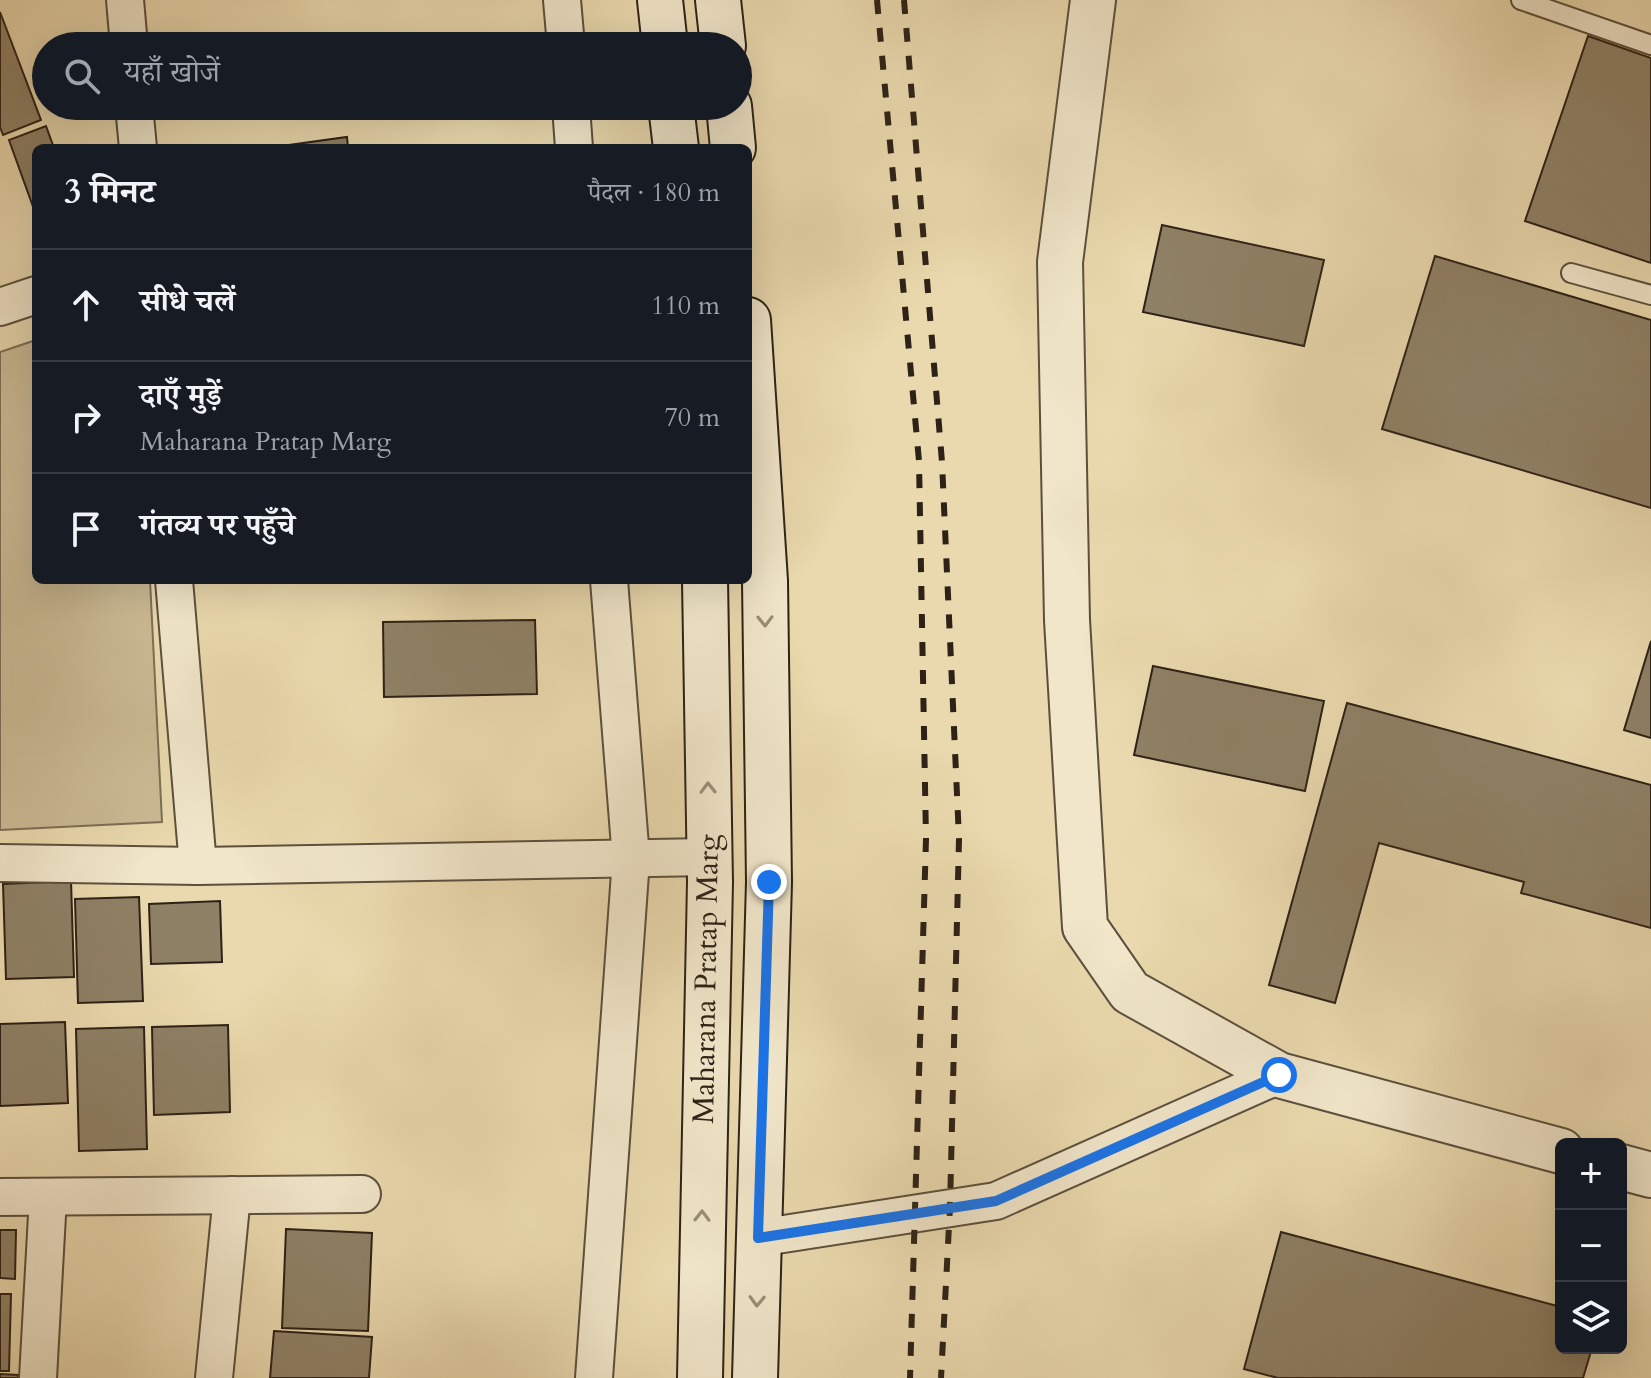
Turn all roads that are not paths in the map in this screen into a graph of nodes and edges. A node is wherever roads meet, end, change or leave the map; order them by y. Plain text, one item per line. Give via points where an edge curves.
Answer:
1 (125, 0) edge
2 (562, 0) edge
3 (660, 0) edge
4 (718, 0) edge
5 (1093, 0) edge
6 (1521, 0) edge
7 (128, 32) edge
8 (565, 32) edge
9 (663, 32) edge
10 (721, 32) edge
11 (1651, 45) edge
12 (135, 120) edge
13 (572, 120) edge
14 (673, 120) edge
15 (730, 120) edge
16 (138, 144) edge
17 (574, 144) edge
18 (676, 144) edge
19 (733, 144) edge
20 (1571, 273) dead end
21 (1651, 295) edge
22 (32, 296) edge
23 (0, 307) edge
24 (752, 381) edge
25 (174, 584) edge
26 (609, 584) edge
27 (705, 584) edge
28 (709, 857) junction
29 (631, 859) junction
30 (0, 863) edge
31 (198, 866) junction
32 (1279, 1075) junction
33 (1555, 1149) edge
34 (1627, 1169) edge
35 (1651, 1175) edge
36 (362, 1194) dead end
37 (232, 1195) junction
38 (0, 1197) edge
39 (48, 1197) junction
40 (758, 1238) junction
41 (38, 1378) edge
42 (214, 1378) edge
43 (594, 1378) edge
44 (700, 1378) edge
45 (755, 1378) edge

1 - 7 street
2 - 8 street
3 - 9 main road
4 - 10 main road
5 - 32 main road via 1060,262 1067,620 1085,927 1130,992
6 - 11 lane
12 - 16 street
13 - 17 street
14 - 18 main road
15 - 19 main road
20 - 21 lane
22 - 23 street
24 -> 40 main road, Maharana Pratap Marg via 765,581 769,882
25 - 31 street
26 - 29 street
28 -> 27 main road, Maharana Pratap Marg
28 - 29 street
44 -> 28 main road, Maharana Pratap Marg
29 - 31 street
29 - 43 street
30 - 31 street
32 - 33 main road
32 - 40 street via 996,1201
34 - 35 main road
36 - 37 street
37 - 39 street
37 - 42 street
38 - 39 street
39 - 41 street
40 -> 45 main road, Maharana Pratap Marg

